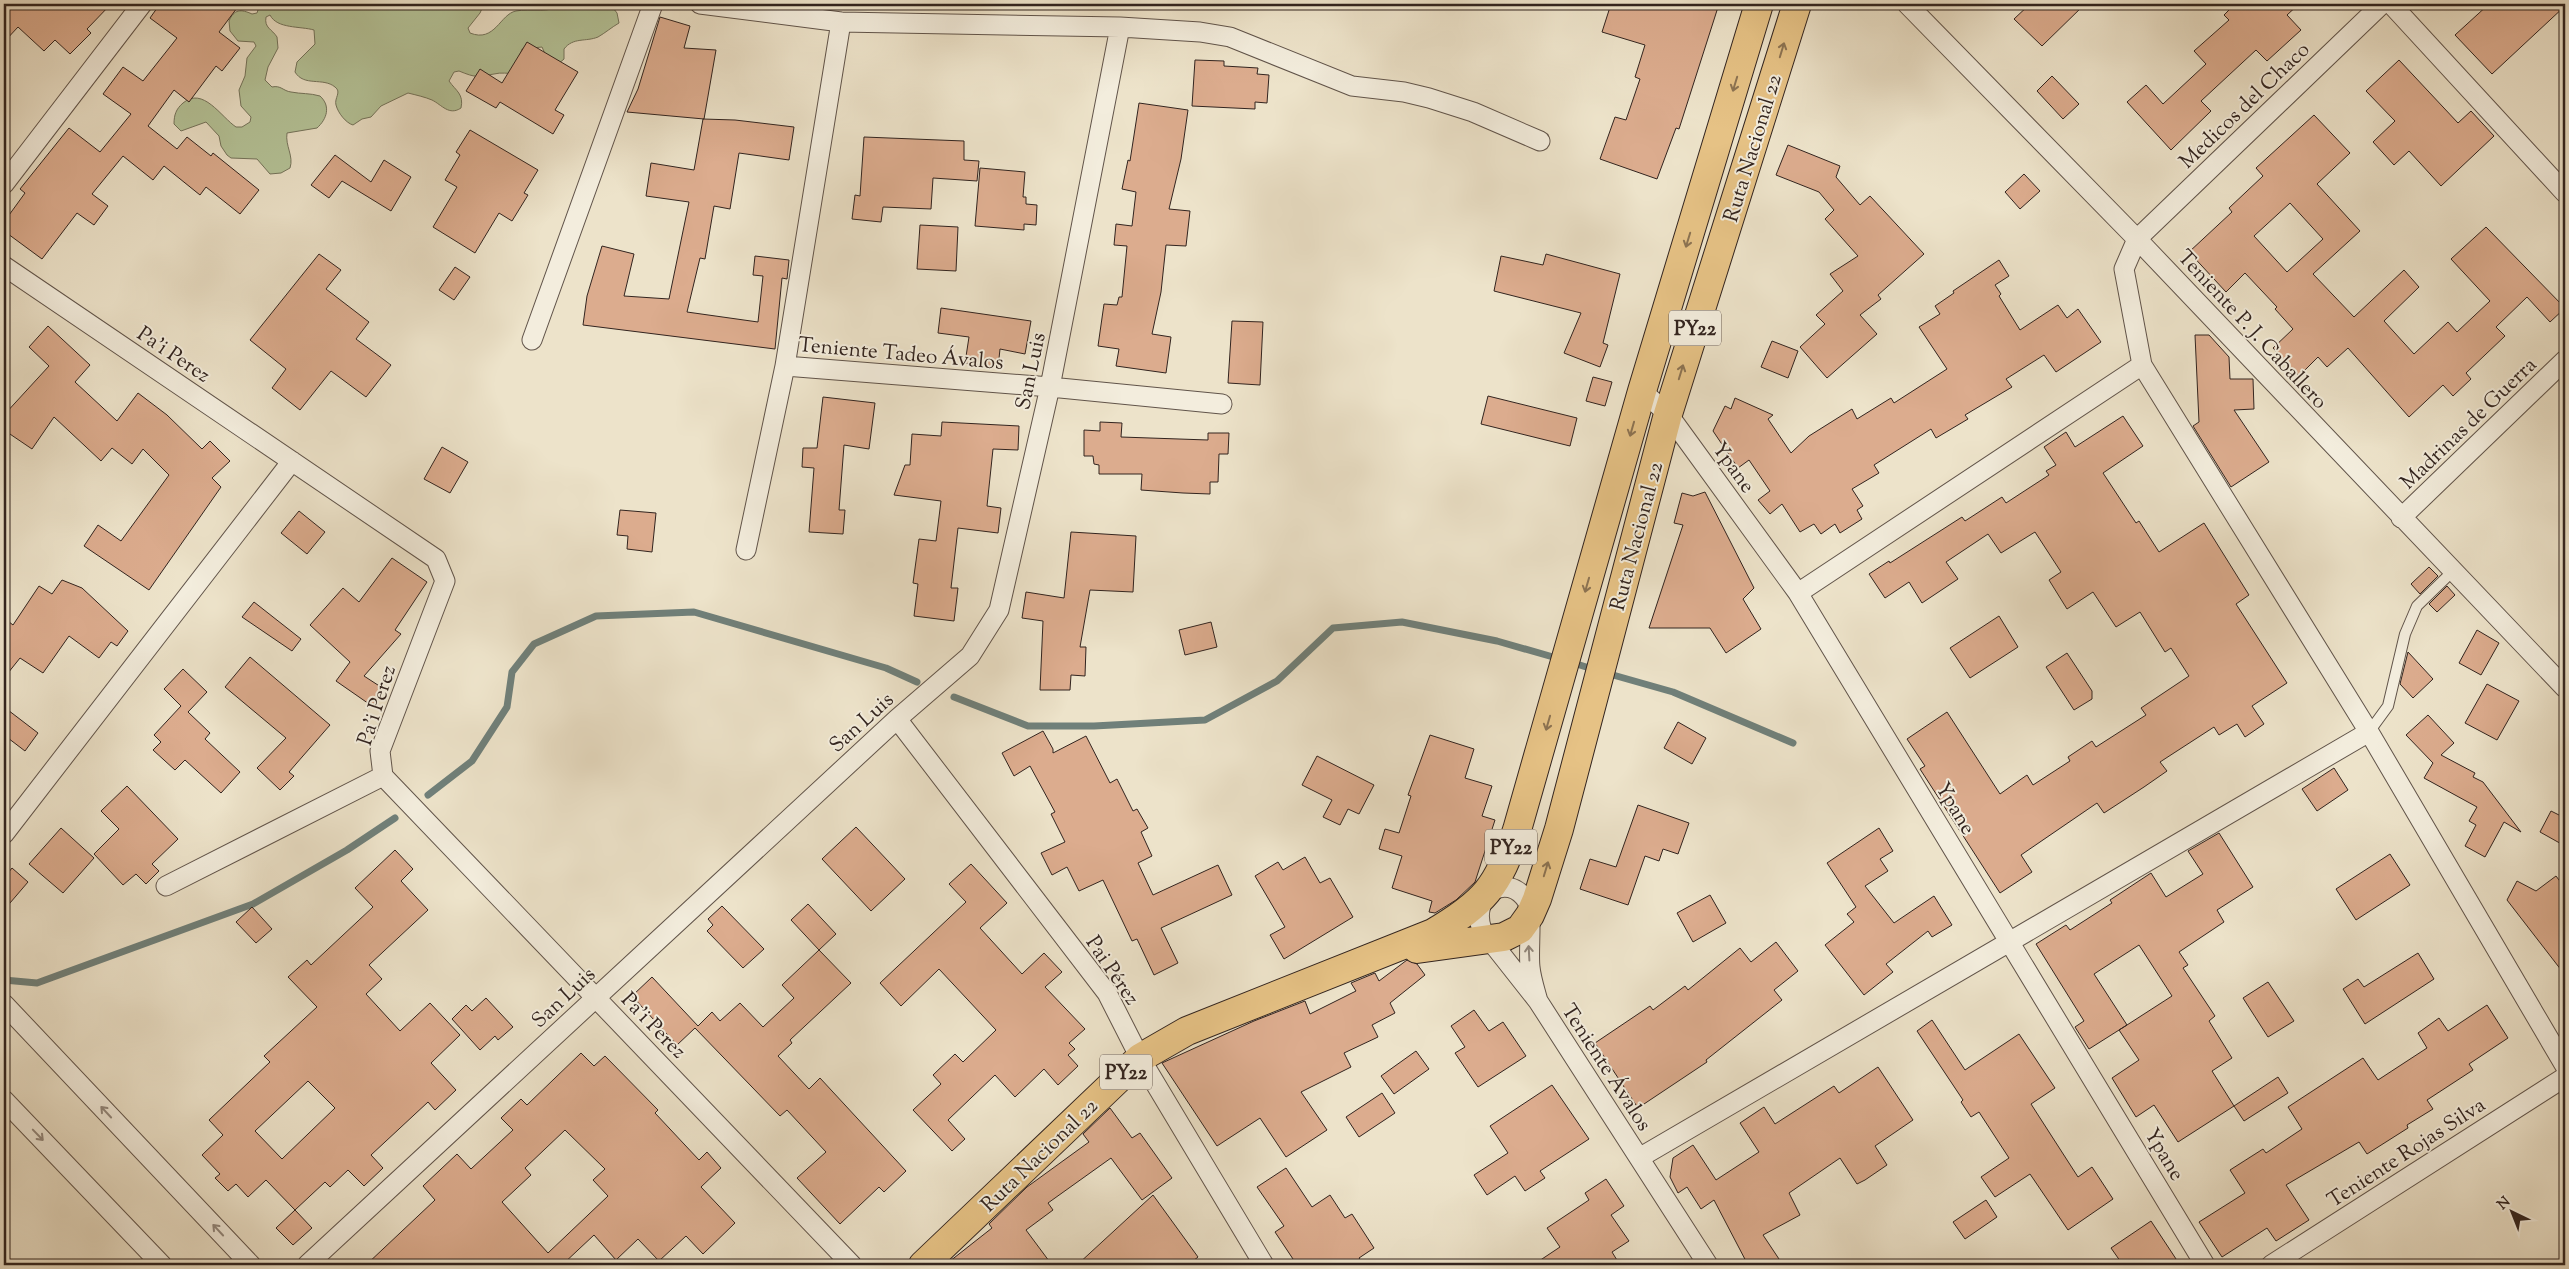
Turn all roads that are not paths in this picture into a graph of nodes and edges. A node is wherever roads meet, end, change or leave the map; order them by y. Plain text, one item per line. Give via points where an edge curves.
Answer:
1 (142, 4) edge
2 (653, 4) edge
3 (700, 4) edge
4 (1759, 4) edge
5 (1797, 4) edge
6 (1907, 4) edge
7 (2382, 4) edge
8 (2391, 4) edge
9 (841, 22) junction
10 (1120, 26) junction
11 (1540, 142) dead end
12 (4, 184) edge
13 (2565, 193) edge
14 (2137, 239) junction
15 (4, 266) edge
16 (532, 340) dead end
17 (2565, 360) edge
18 (2142, 365) junction
19 (785, 366) junction
20 (1050, 387) junction
21 (1642, 391) junction
22 (1222, 404) dead end
23 (1668, 414) junction
24 (292, 461) junction
25 (2401, 518) junction
26 (746, 550) dead end
27 (2453, 570) junction
28 (1798, 593) junction
29 (2565, 688) edge
30 (897, 719) junction
31 (2368, 732) junction
32 (383, 776) junction
33 (4, 834) edge
34 (166, 886) dead end
35 (1485, 895) junction
36 (1530, 915) junction
37 (1489, 940) junction
38 (2011, 942) junction
39 (1379, 956) junction
40 (596, 997) junction
41 (1538, 1001) junction
42 (4, 1004) edge
43 (1140, 1058) junction
44 (2565, 1066) edge
45 (2565, 1077) edge
46 (4, 1100) edge
47 (1639, 1158) junction
48 (162, 1265) edge
49 (251, 1265) edge
50 (307, 1265) edge
51 (852, 1265) edge
52 (923, 1265) edge
53 (1264, 1265) edge
54 (1708, 1265) edge
55 (2206, 1265) edge
56 (2271, 1265) edge

1 - 12 street
2 - 16 street
3 - 9 street
4 -> 21 highway, Ruta Nacional 22 / PY22
23 -> 5 highway, Ruta Nacional 22 / PY22
6 - 14 street, Teniente P. J. Caballero
7 - 14 street, Medicos del Chaco
8 - 13 street
9 - 10 street
9 - 19 street
10 - 11 street via 1230,37 1352,86 1429,98 1473,112
10 - 20 street, San Luis
14 - 18 street via 2124,269
14 - 25 street, Teniente P. J. Caballero
15 - 24 street, Pa'i Perez
17 - 25 street, Madrinas de Guerra
18 - 28 street
18 - 31 street
19 - 20 street, Teniente Tadeo Ávalos
19 - 26 street
20 - 22 street, Teniente Tadeo Ávalos
20 - 30 street, San Luis via 999,610 970,656
21 - 23 street, Ypane
21 -> 35 highway, Ruta Nacional 22 / PY22 via 1508,857 1499,878
23 - 28 street, Ypane
36 -> 23 highway, Ruta Nacional 22 / PY22 via 1559,829
24 - 32 street, Pa'i Perez via 436,559 445,581 380,751
24 - 33 street
25 - 27 street, Teniente P. J. Caballero
27 - 29 street, Teniente P. J. Caballero
27 - 31 lane via 2417,606 2405,634 2388,706
28 - 38 street, Ypane
30 - 40 street, San Luis
30 - 43 street, Pai Pérez via 1107,994
31 - 38 street
31 - 44 street
32 - 34 street
32 - 40 street, Pa'i Perez
35 - 36 street via 1509,888 1520,893 1528,903
35 - 37 street, Teniente Ávalos via 1478,917
35 - 39 highway, Ruta Nacional 22 / PY22 via 1433,933
36 - 37 highway, Ruta Nacional 22 / PY22 via 1520,929
41 -> 36 street via 1530,969
37 - 39 highway, Ruta Nacional 22 / PY22 via 1436,945
37 - 41 street, Teniente Ávalos
38 - 47 street
38 - 55 street, Ypane
39 - 43 highway, Ruta Nacional 22 / PY22 via 1187,1031
40 - 50 street, San Luis
40 - 51 street, Pa'i Perez
41 - 47 street, Teniente Ávalos
49 -> 42 street
43 - 52 highway, Ruta Nacional 22 / PY22
43 - 53 street, Pai Pérez
45 - 56 street, Teniente Rojas Silva
46 -> 48 street
47 - 54 street, Teniente Ávalos

